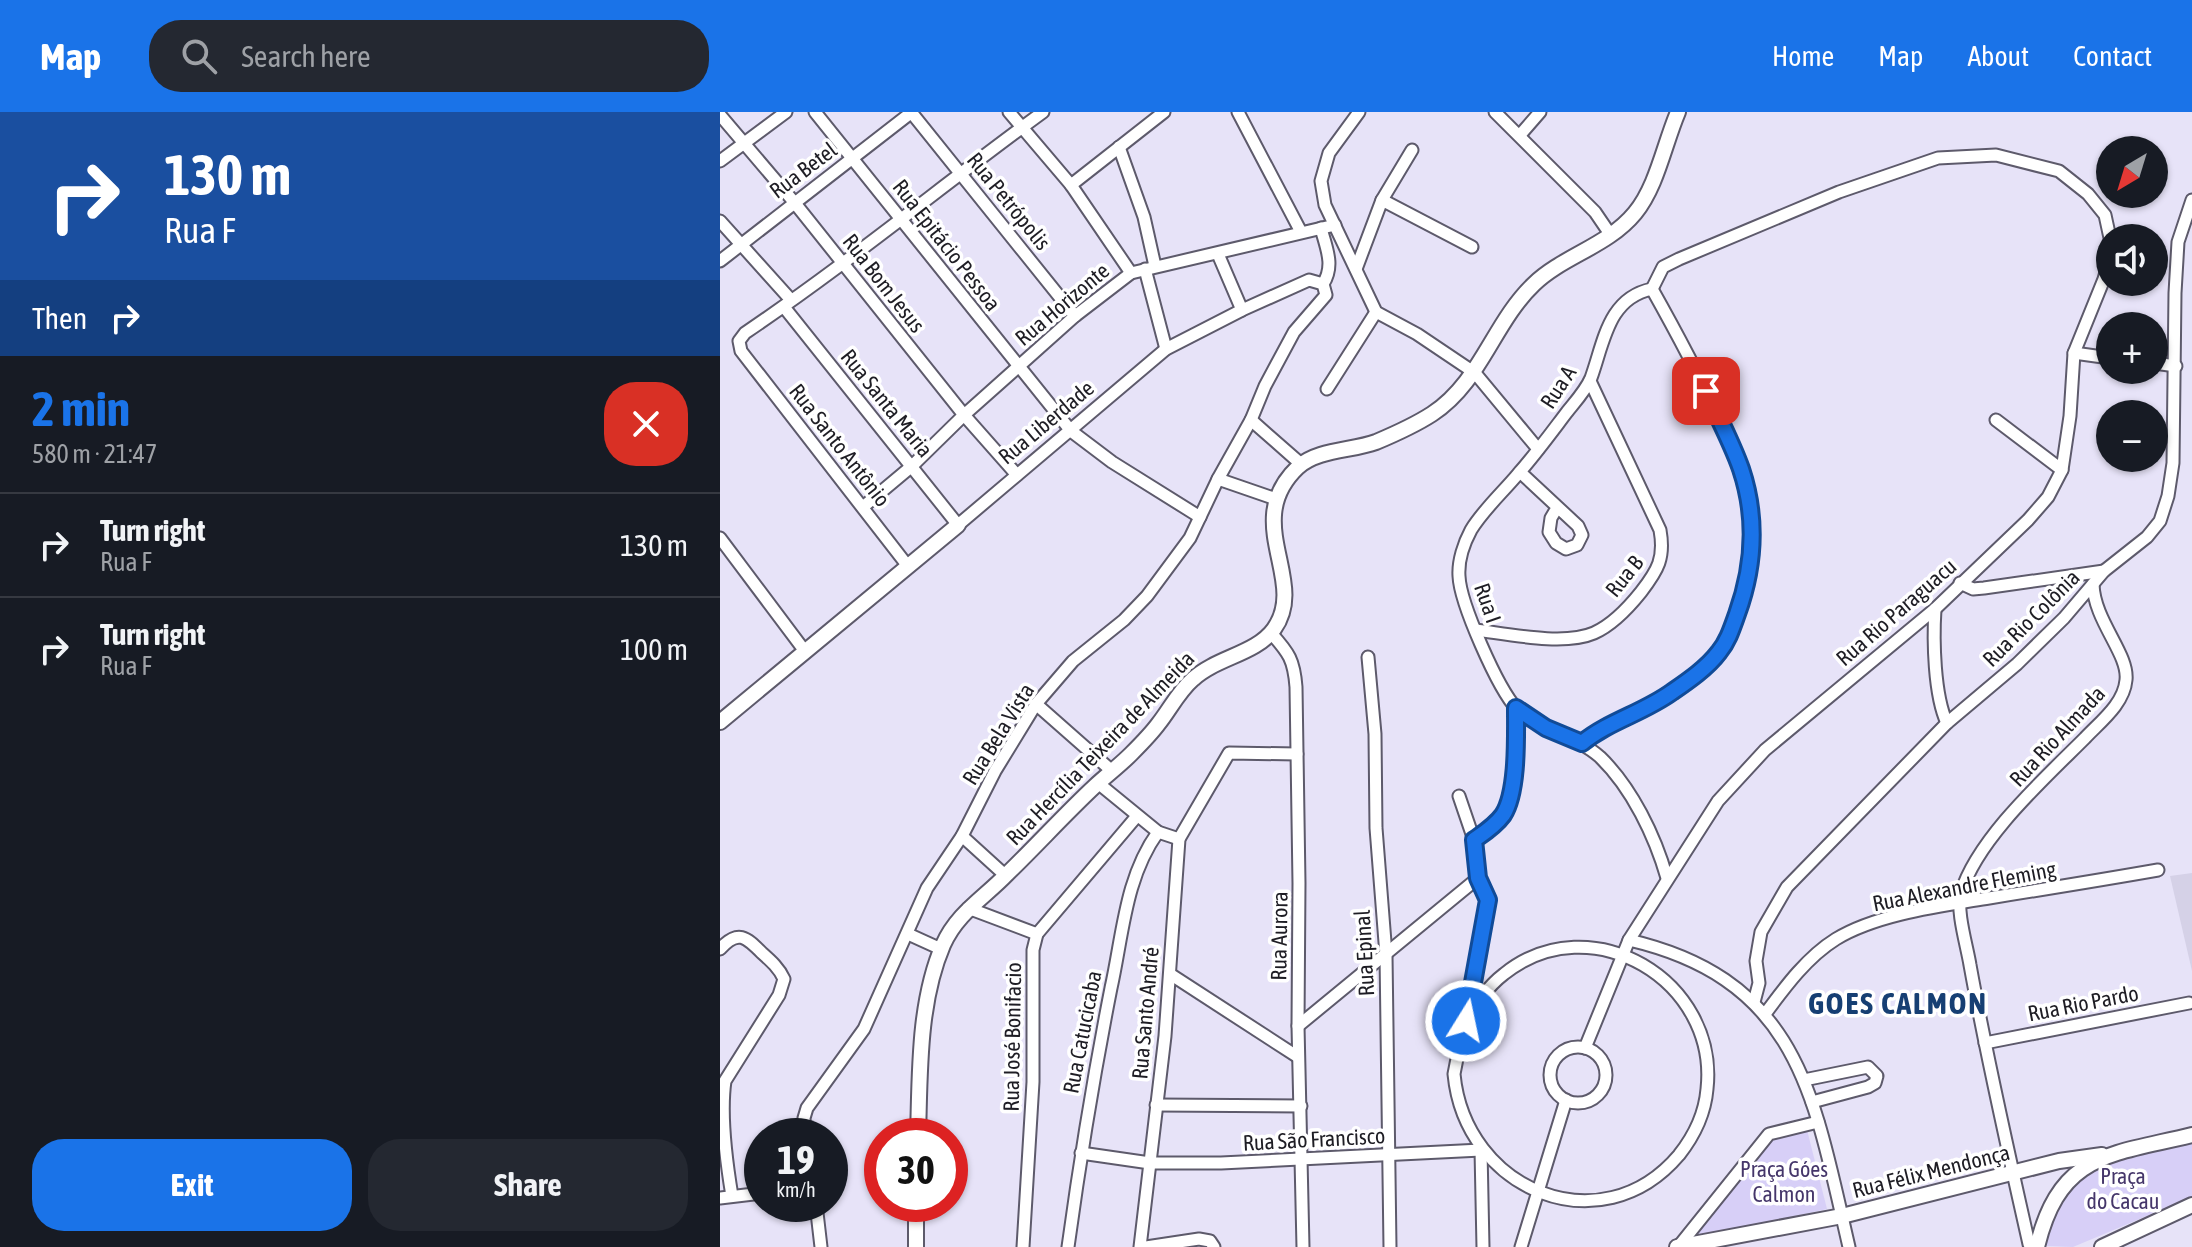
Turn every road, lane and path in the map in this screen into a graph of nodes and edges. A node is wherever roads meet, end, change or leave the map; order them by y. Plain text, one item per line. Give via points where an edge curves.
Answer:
1 (786, 112) edge
2 (815, 112) edge
3 (912, 112) edge
4 (1009, 112) edge
5 (1043, 112) edge
6 (1164, 112) edge
7 (1238, 112) edge
8 (1359, 112) edge
9 (1495, 112) edge
10 (1540, 112) edge
11 (1678, 112) edge
12 (720, 115) edge
13 (1021, 127) junction
14 (1520, 135) junction
15 (742, 143) junction
16 (1119, 147) junction
17 (1412, 150) dead end
18 (853, 157) junction
19 (720, 161) edge
20 (960, 172) junction
21 (1071, 185) junction
22 (1382, 200) junction
23 (2192, 200) edge
24 (794, 202) junction
25 (900, 219) junction
26 (720, 221) edge
27 (2107, 224) edge
28 (1335, 225) junction
29 (1321, 228) junction
30 (1301, 232) junction
31 (1610, 234) junction
32 (740, 244) junction
33 (1472, 247) dead end
34 (1218, 254) junction
35 (720, 261) edge
36 (843, 265) junction
37 (1150, 268) junction
38 (1356, 269) junction
39 (1131, 273) junction
40 (1323, 284) junction
41 (1652, 289) junction
42 (2097, 296) edge
43 (787, 304) junction
44 (1242, 310) junction
45 (1376, 312) junction
46 (1075, 316) junction
47 (1166, 349) junction
48 (2074, 353) junction
49 (2096, 356) edge
50 (2168, 365) edge
51 (2176, 366) junction
52 (1019, 367) junction
53 (1475, 373) junction
54 (1590, 381) junction
55 (1327, 389) dead end
56 (964, 415) junction
57 (1251, 420) junction
58 (1996, 420) dead end
59 (1071, 431) junction
60 (1538, 449) junction
61 (1301, 464) junction
62 (912, 466) junction
63 (2062, 470) junction
64 (1520, 472) junction
65 (1017, 475) junction
66 (1218, 479) junction
67 (1276, 499) junction
68 (863, 507) junction
69 (1557, 508) dead end
70 (1200, 517) junction
71 (958, 525) junction
72 (720, 538) edge
73 (907, 565) junction
74 (2104, 571) junction
75 (1960, 583) junction
76 (2093, 584) junction
77 (1935, 609) junction
78 (1476, 630) junction
79 (1271, 633) junction
80 (804, 650) junction
81 (1368, 657) dead end
82 (1036, 704) junction
83 (1516, 708) junction
84 (720, 722) edge
85 (1947, 723) junction
86 (1582, 743) junction
87 (1297, 754) junction
88 (1112, 771) junction
89 (1098, 783) junction
90 (1459, 796) dead end
91 (1137, 816) junction
92 (1158, 832) junction
93 (962, 836) junction
94 (1179, 839) junction
95 (1474, 840) junction
96 (2158, 870) dead end
97 (1006, 876) junction
98 (1478, 878) junction
99 (1667, 878) junction
100 (1959, 903) junction
101 (968, 908) junction
102 (908, 934) junction
103 (1037, 934) junction
104 (1629, 940) junction
105 (722, 947) edge
106 (941, 949) junction
107 (1623, 954) junction
108 (1386, 955) junction
109 (1170, 974) junction
110 (1754, 1002) junction
111 (2189, 1003) dead end
112 (1765, 1014) junction
113 (1466, 1021) junction
114 (1298, 1026) junction
115 (1985, 1043) junction
116 (1585, 1048) junction
117 (1298, 1057) junction
118 (1804, 1080) junction
119 (1566, 1100) junction
120 (1812, 1102) junction
121 (1156, 1105) junction
122 (1301, 1106) junction
123 (804, 1118) edge
124 (919, 1118) edge
125 (1818, 1122) junction
126 (2192, 1135) edge
127 (722, 1140) edge
128 (1481, 1150) junction
129 (1081, 1153) junction
130 (1387, 1155) junction
131 (2102, 1155) junction
132 (1303, 1160) junction
133 (1150, 1163) junction
134 (2012, 1173) junction
135 (1536, 1192) junction
136 (726, 1197) edge
137 (2192, 1205) edge
138 (1842, 1216) junction
139 (818, 1222) edge
140 (916, 1222) edge
141 (2036, 1246) edge
142 (821, 1247) edge
143 (916, 1247) edge
144 (1023, 1247) edge
145 (1068, 1247) edge
146 (1140, 1247) edge
147 (1146, 1247) edge
148 (1214, 1247) edge
149 (1303, 1247) edge
150 (1390, 1247) edge
151 (1483, 1247) edge
152 (1521, 1247) edge
153 (1678, 1247) edge
154 (1849, 1247) edge
155 (2102, 1247) edge

1 - 15 street
2 - 18 street, Rua Epitácio Pessoa
3 - 18 street, Rua Betel
3 - 20 street, Rua Petrópolis
4 - 13 street
5 - 13 street
6 - 16 street
7 - 30 street
8 - 28 street via 1323,168 1325,205
9 - 14 street
10 - 14 street
11 - 31 main road via 1647,196
12 - 15 street, Rua Bom Jesus
13 - 20 street
13 - 21 street
14 - 31 street
15 - 19 street
15 - 24 street, Rua Bom Jesus
16 - 21 street
16 - 37 street via 1144,217
17 - 22 street
18 - 24 street, Rua Betel
18 - 25 street, Rua Epitácio Pessoa
20 - 25 street
20 - 46 street, Rua Petrópolis
21 - 39 street
22 - 33 street
22 - 38 street
23 - 51 street, Rua Rio Colônia via 2178,242
24 - 32 street, Rua Betel
24 - 36 street, Rua Bom Jesus
25 - 36 street
25 - 52 street, Rua Epitácio Pessoa
26 - 32 street, Rua Santa Maria
27 - 41 street, Rua A via 2088,194 2059,171 1996,155 1938,158 1839,192 1679,259 1663,267
28 - 29 street, Rua Horizonte
28 - 38 street
29 - 30 street, Rua Horizonte
29 - 40 street via 1330,262
30 - 34 street, Rua Horizonte
31 - 53 main road via 1532,285
32 - 35 street, Rua Betel
32 - 43 street, Rua Santa Maria
34 - 37 street, Rua Horizonte
34 - 44 street
36 - 43 street
36 - 56 street, Rua Bom Jesus
37 - 39 street, Rua Horizonte
37 - 47 street
38 - 45 street
39 - 46 street, Rua Horizonte
40 - 44 street, Rua Liberdade via 1309,280
40 - 57 street, Rua Bela Vista via 1323,302 1294,332
41 - 54 street, Rua A via 1627,299 1615,312
41 - 86 street via 1695,365 1740,467 1749,502 1747,588 1717,655 1652,705 1599,729
42 - 48 street, Rua Rio Paraguacu
43 - 62 street, Rua Santa Maria
43 - 68 street, Rua Santo Antônio via 745,333 739,341 741,351
44 - 47 street, Rua Liberdade
45 - 53 street
45 - 55 street
46 - 52 street, Rua Horizonte
47 - 59 street, Rua Liberdade
48 - 49 street
48 - 63 street, Rua Rio Paraguacu
50 - 51 street
51 - 74 street, Rua Rio Colônia via 2173,463 2160,521
52 - 56 street, Rua Horizonte
52 - 59 street, Rua Epitácio Pessoa
53 - 60 street
53 - 61 main road via 1435,412 1409,426
54 - 60 street, Rua A
54 - 78 street, Rua B via 1660,530 1661,561 1635,599 1592,634 1570,638
56 - 62 street, Rua Horizonte
56 - 65 street, Rua Bom Jesus
57 - 61 street
57 - 66 street, Rua Bela Vista
58 - 63 street
59 - 65 street, Rua Liberdade
59 - 70 street, Rua Epitácio Pessoa
60 - 64 street, Rua A
61 - 67 main road
62 - 68 street, Rua Horizonte
62 - 71 street, Rua Santa Maria
63 - 75 street, Rua Rio Paraguacu via 2028,520
64 - 69 street
64 - 78 street, Rua I via 1471,529 1462,551 1459,577
65 - 71 street, Rua Liberdade
66 - 67 street
66 - 70 street, Rua Bela Vista
67 - 79 main road via 1275,548 1284,598
68 - 73 street, Rua Santo Antônio
70 - 82 street, Rua Bela Vista via 1147,596 1073,661
71 - 73 main road, Rua Liberdade
72 - 80 street
73 - 80 main road, Rua Liberdade
74 - 75 street via 1973,589
74 - 76 street, Rua Rio Colônia
75 - 77 street, Rua Rio Paraguacu
76 - 85 street, Rua Rio Colônia via 2017,664
76 - 100 street, Rua Rio Almada via 2100,619 2126,670 2123,691 2101,723 1989,841
77 - 85 street via 1937,690
77 - 99 street, Rua Rio Paraguacu via 1742,772
78 - 83 street, Rua I
79 - 87 street, Rua Aurora via 1295,668
79 - 88 main road, Rua Hercília Teixeira de Almeida via 1251,649 1210,665 1189,683 1158,726
80 - 84 main road, Rua Liberdade
81 - 108 street, Rua Epinal
82 - 88 street
82 - 93 street, Rua Bela Vista
83 - 86 street
83 - 95 street via 1505,812
85 - 110 street, Rua Rio Colônia via 1787,887 1761,932
86 - 99 street via 1616,774 1632,799 1660,851
87 - 94 street, Rua Santo André via 1229,753
87 - 114 street, Rua Aurora
88 - 89 main road, Rua Hercília Teixeira de Almeida
89 - 91 street
89 - 97 main road, Rua Hercília Teixeira de Almeida
90 - 95 street
91 - 92 street
91 - 103 street, Rua José Bonifacio
92 - 94 street
92 - 129 street, Rua Catucicaba via 1143,856 1123,917
93 - 97 street
93 - 102 street, Rua Bela Vista via 927,888
94 - 109 street, Rua Santo André
95 - 98 street
96 - 100 street, Rua Alexandre Fleming
97 - 101 main road, Rua Hercília Teixeira de Almeida
98 - 108 street
98 - 113 street via 1488,900
99 - 104 street, Rua Rio Paraguacu
100 - 112 street, Rua Alexandre Fleming via 1857,928 1834,940 1793,978
100 - 115 street
101 - 103 street
101 - 106 main road, Rua Hercília Teixeira de Almeida
102 - 106 street
102 - 123 street, Rua Bela Vista via 864,1029
103 - 144 street, Rua José Bonifacio
104 - 107 street, Rua Rio Paraguacu
104 - 110 street via 1711,969
105 - 127 street via 730,938 748,939 784,979 725,1081
106 - 124 main road, Rua Hercília Teixeira de Almeida via 925,1023
107 - 113 street via 1577,948 1532,957 1483,994
107 - 116 street, Rua Rio Paraguacu
107 - 135 street via 1649,967 1689,1007 1708,1061 1701,1118 1670,1165 1621,1194 1593,1200
108 - 114 street
108 - 130 street, Rua Epinal
109 - 117 street
109 - 121 street, Rua Santo André
110 - 112 street
111 - 115 street, Rua Rio Pardo
112 - 118 street
113 - 128 street via 1454,1074 1456,1100
114 - 117 street, Rua Aurora
115 - 134 street
116 - 119 street via 1565,1050 1552,1065 1552,1085
116 - 119 street via 1605,1066 1604,1084 1593,1099
117 - 122 street, Rua Aurora
118 - 120 street
118 - 120 street via 1868,1067 1877,1076 1868,1087
119 - 135 street
120 - 125 street
121 - 122 street
121 - 133 street, Rua Santo André
122 - 132 street, Rua Aurora
125 - 138 street
125 - 153 street via 1769,1134
126 - 131 main road, Rua Félix Mendonça
127 - 136 street
128 - 130 street, Rua São Francisco
128 - 135 street
128 - 151 street
129 - 133 street, Rua São Francisco
129 - 145 street, Rua Catucicaba
130 - 132 street, Rua São Francisco
130 - 150 street, Rua Epinal
131 - 134 main road, Rua Félix Mendonça
131 - 141 main road via 2061,1189
132 - 133 street, Rua São Francisco
132 - 149 street, Rua Aurora
133 - 146 street, Rua Santo André
134 - 138 main road, Rua Félix Mendonça
134 - 141 street
135 - 152 street
137 - 155 main road
138 - 153 main road, Rua Félix Mendonça
138 - 154 street
139 - 142 street
140 - 143 main road
147 - 148 street via 1199,1239

